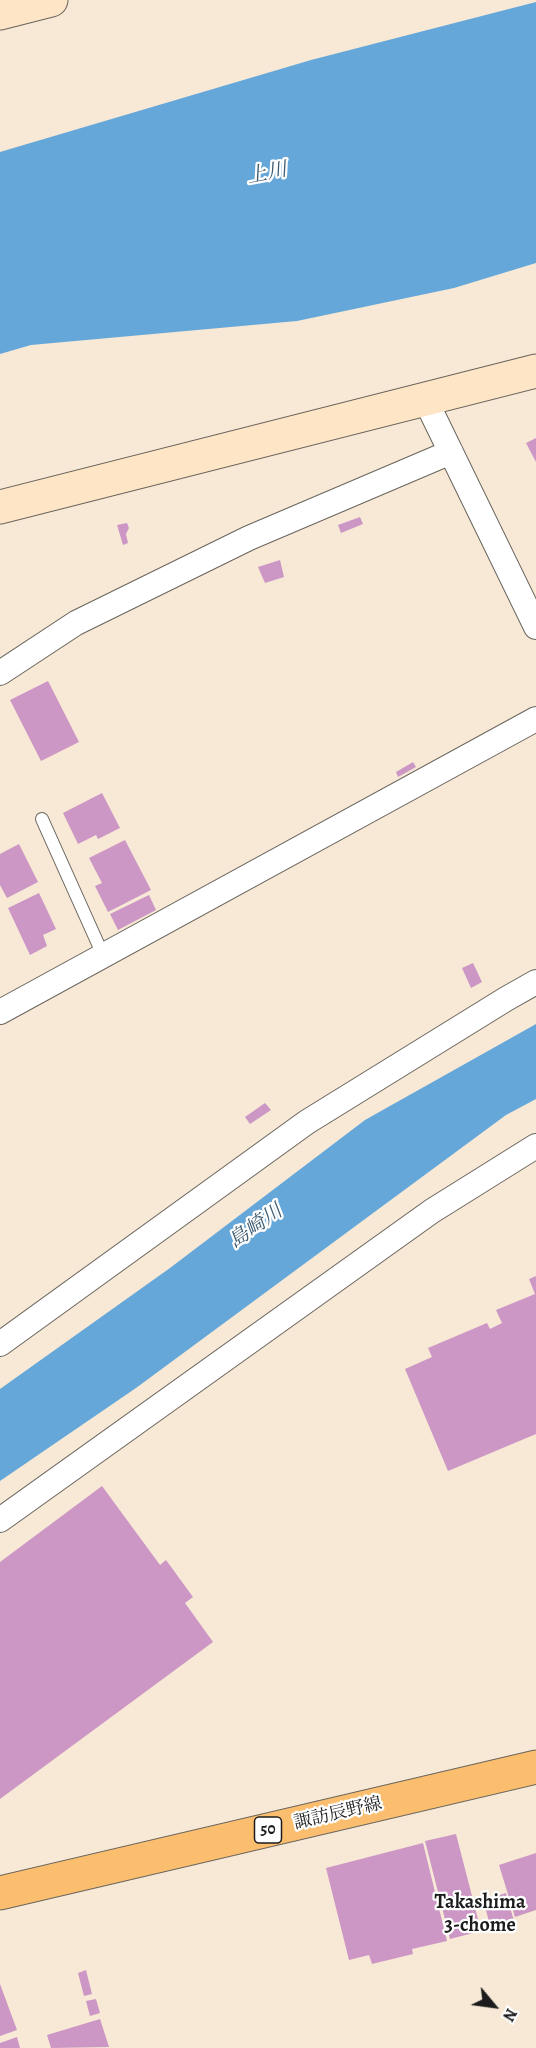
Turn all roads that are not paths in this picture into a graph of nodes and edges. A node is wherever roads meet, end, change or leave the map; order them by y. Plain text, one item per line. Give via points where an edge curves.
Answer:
1 (536, 371) edge
2 (424, 399) junction
3 (451, 452) junction
4 (0, 507) edge
5 (536, 627) edge
6 (0, 673) edge
7 (536, 718) edge
8 (42, 819) dead end
9 (104, 955) junction
10 (536, 982) edge
11 (0, 1012) edge
12 (536, 1146) edge
13 (0, 1344) edge
14 (0, 1520) edge
15 (536, 1767) edge
16 (0, 1893) edge

1 - 2 street
2 - 3 street
2 - 4 street
3 - 5 street
3 - 6 street via 239,543 76,623
7 - 9 street
8 - 9 lane
9 - 11 street
10 - 13 street via 307,1122
12 - 14 street via 432,1211
15 - 16 main road, 諏訪辰野線 / 50

